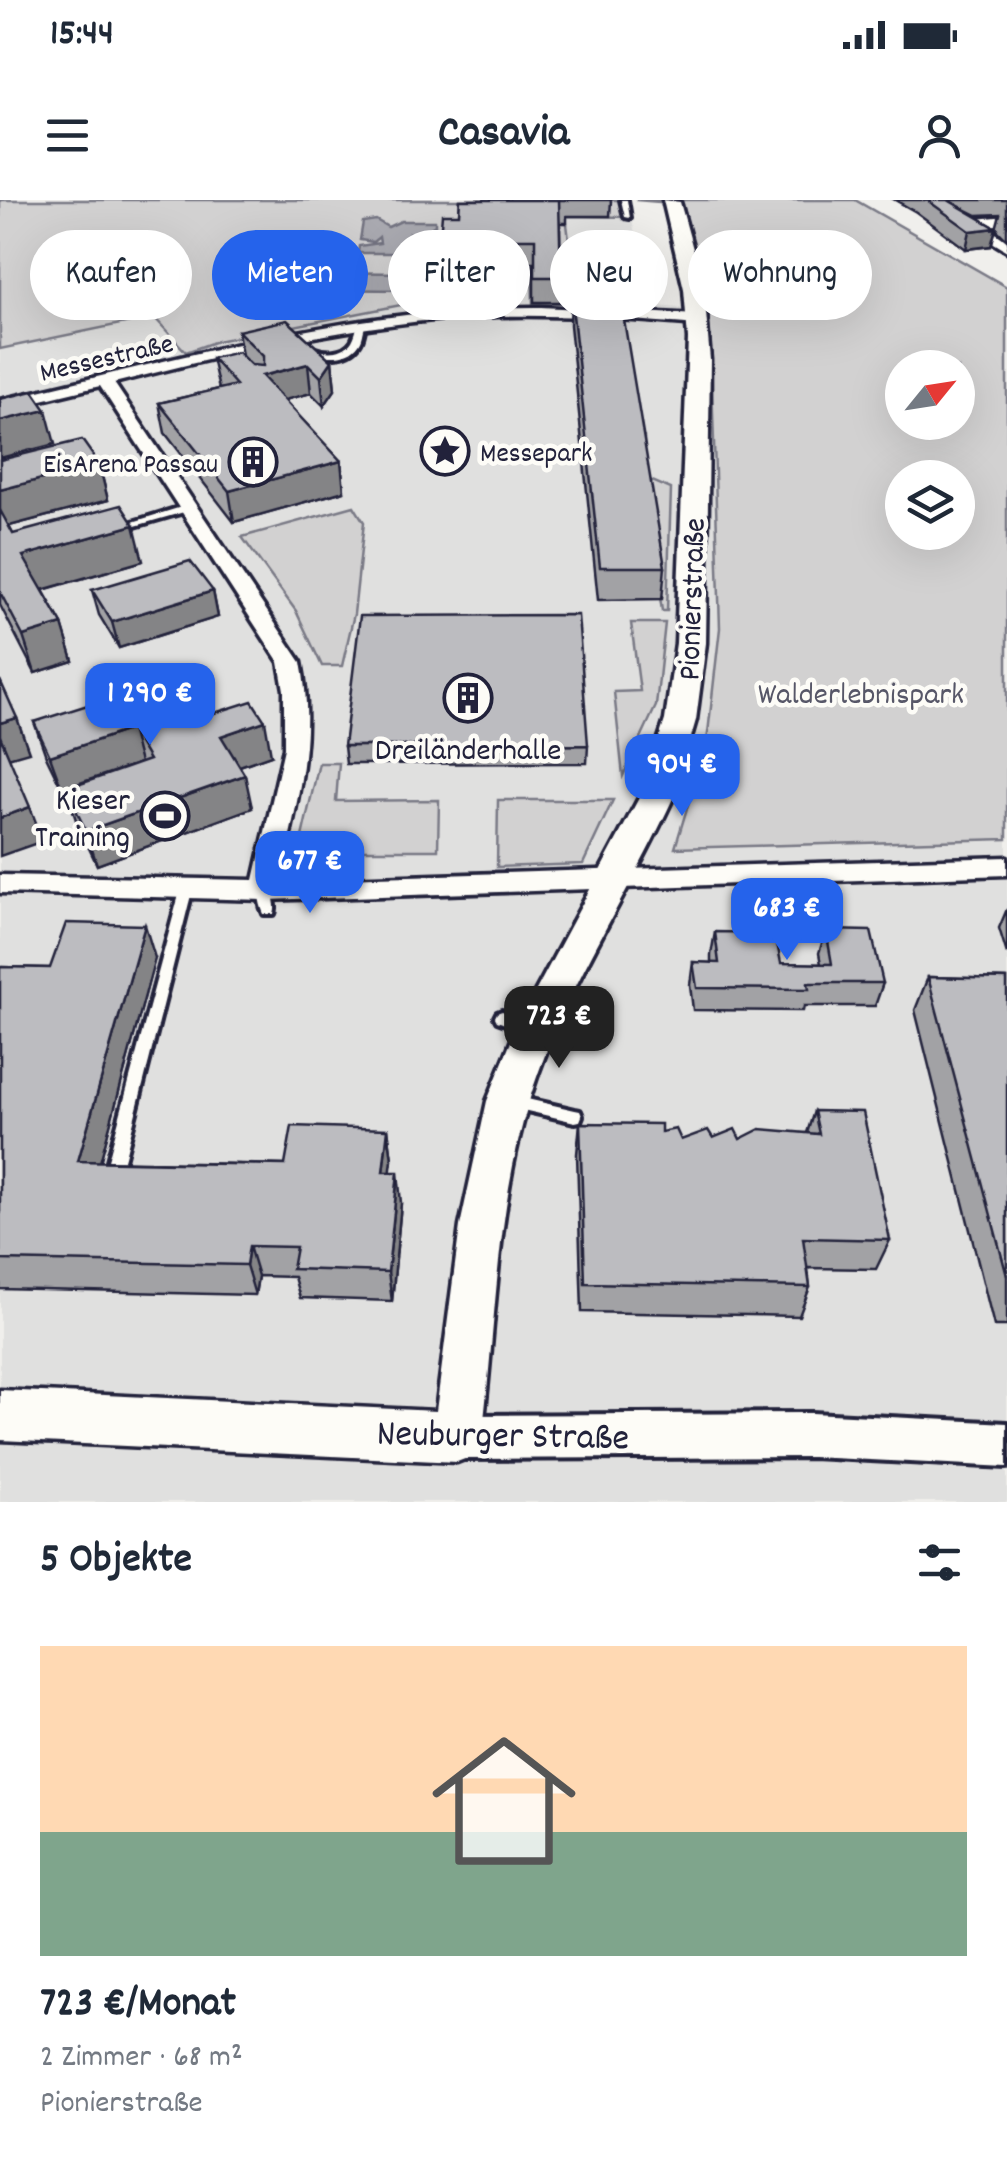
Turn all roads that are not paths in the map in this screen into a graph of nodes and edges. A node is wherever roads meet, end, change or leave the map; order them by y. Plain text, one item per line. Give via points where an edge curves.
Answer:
1 (624, 200) edge
2 (929, 200) edge
3 (671, 202) edge
4 (628, 217) dead end
5 (1007, 220) edge
6 (974, 223) junction
7 (1007, 247) edge
8 (688, 256) edge
9 (688, 319) edge
10 (698, 320) edge
11 (105, 382) junction
12 (0, 406) edge
13 (188, 508) junction
14 (98, 533) edge
15 (1007, 866) edge
16 (808, 874) junction
17 (620, 875) junction
18 (0, 884) edge
19 (186, 890) junction
20 (267, 901) junction
21 (818, 903) dead end
22 (508, 1101) junction
23 (575, 1116) dead end
24 (114, 1168) edge
25 (0, 1416) edge
26 (457, 1436) junction
27 (1007, 1445) edge

1 - 4 lane
2 - 6 street
3 - 8 main road, Pionierstraße
5 - 6 street
6 - 7 street
9 - 11 street, Messestraße via 571,308 446,314 300,338 232,360
10 - 17 main road, Pionierstraße via 691,676 680,736
11 - 12 street, Messestraße
11 - 13 street
13 - 14 lane
13 - 20 street via 268,623 296,686 296,746
15 - 16 street
16 - 17 street
16 - 21 lane
17 - 20 street
17 - 22 main road, Pionierstraße via 520,1023
18 - 19 street
19 - 20 street
19 - 24 lane
22 - 23 lane
22 - 26 main road, Pionierstraße via 484,1216
25 - 26 main road, Neuburger Straße
26 - 27 street, Neuburger Straße via 812,1435

